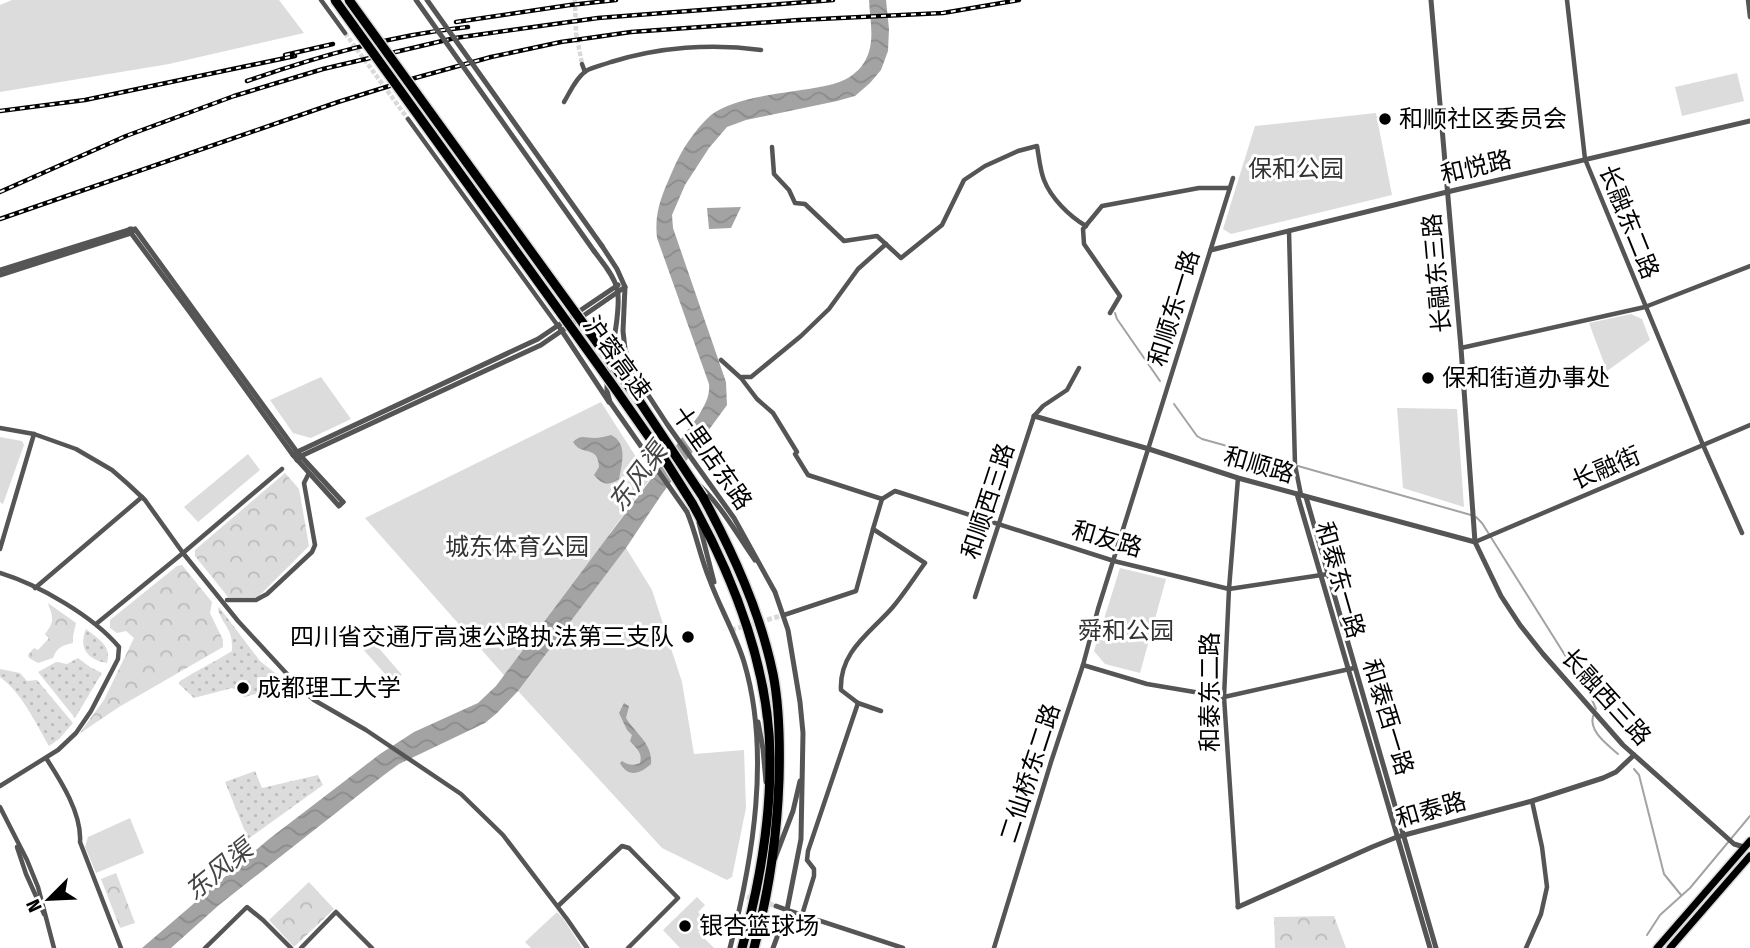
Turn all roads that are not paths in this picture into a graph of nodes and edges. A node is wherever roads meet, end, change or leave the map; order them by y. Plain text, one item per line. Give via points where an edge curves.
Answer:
1 (321, 0) edge
2 (335, 0) edge
3 (349, 0) edge
4 (416, 0) edge
5 (427, 0) edge
6 (1431, 0) edge
7 (1567, 0) edge
8 (1748, 0) edge
9 (1750, 17) edge
10 (345, 33) tunnel mouth
11 (761, 50) dead end
12 (582, 64) tunnel mouth
13 (584, 72) junction
14 (564, 103) dead end
15 (408, 119) tunnel mouth
16 (1750, 121) edge
17 (772, 147) dead end
18 (1585, 159) junction
19 (1233, 178) dead end
20 (1230, 187) junction
21 (1447, 192) junction
22 (1086, 226) junction
23 (1289, 231) junction
24 (886, 244) junction
25 (1211, 250) junction
26 (1750, 266) edge
27 (0, 272) edge
28 (624, 284) junction
29 (617, 289) junction
30 (1645, 307) junction
31 (1110, 313) dead end
32 (560, 328) junction
33 (1461, 348) junction
34 (721, 360) dead end
35 (1079, 368) dead end
36 (741, 377) junction
37 (613, 408) junction
38 (1034, 416) junction
39 (1750, 425) edge
40 (0, 428) edge
41 (34, 435) junction
42 (1703, 445) junction
43 (1149, 449) junction
44 (297, 456) junction
45 (282, 469) dead end
46 (309, 473) junction
47 (1238, 478) junction
48 (1301, 495) junction
49 (706, 496) junction
50 (142, 497) junction
51 (882, 499) junction
52 (694, 507) junction
53 (999, 524) junction
54 (873, 529) junction
55 (1742, 533) dead end
56 (1475, 542) junction
57 (0, 550) edge
58 (183, 553) junction
59 (1114, 561) junction
60 (0, 573) edge
61 (1324, 575) junction
62 (35, 588) junction
63 (1229, 589) junction
64 (775, 592) junction
65 (975, 597) dead end
66 (228, 600) dead end
67 (722, 609) junction
68 (784, 615) junction
69 (96, 624) junction
70 (1083, 664) junction
71 (1351, 668) junction
72 (1224, 697) junction
73 (753, 699) junction
74 (858, 704) junction
75 (881, 711) dead end
76 (1634, 755) junction
77 (46, 758) junction
78 (803, 761) junction
79 (0, 786) edge
80 (1532, 801) junction
81 (0, 807) edge
82 (767, 827) junction
83 (1405, 835) junction
84 (1397, 837) junction
85 (1749, 849) edge
86 (773, 864) junction
87 (558, 906) junction
88 (776, 906) tunnel mouth
89 (1238, 907) joint
90 (787, 910) junction
91 (802, 915) junction
92 (54, 948) edge
93 (121, 948) edge
94 (205, 948) edge
95 (291, 948) edge
96 (301, 948) edge
97 (372, 948) edge
98 (587, 948) edge
99 (628, 948) edge
100 (730, 948) edge
101 (742, 948) edge
102 (754, 948) edge
103 (773, 948) edge
104 (903, 948) edge
105 (994, 948) edge
106 (1430, 948) edge
107 (1436, 948) edge
108 (1526, 948) edge
109 (1657, 948) edge
110 (1670, 948) edge

1 - 10 street
2 - 52 highway, 沪蓉高速, bridge via 614,387
3 - 49 highway, 沪蓉高速, bridge
4 - 29 street, bridge
5 - 28 street, bridge
6 - 21 street, 长融东三路
7 - 18 street, 长融东二路
8 - 9 street
11 - 13 street via 698,46 636,56
12 - 13 street
13 - 14 street
15 - 32 street
16 - 18 street, 和悦路
17 - 24 street via 774,174 795,203 805,204 844,241 877,236
18 - 21 street, 和悦路
18 - 30 street, 长融东二路
19 - 20 street, 和顺东一路
20 - 22 street via 1199,188 1102,206
20 - 25 street, 和顺东一路
21 - 23 street, 和悦路
21 - 33 street, 长融东三路
22 - 24 street via 1055,199 1044,180 1037,146 985,166 964,180 942,225 901,258
22 - 31 street via 1084,244 1120,296
23 - 25 street, 和悦路
23 - 48 street via 1295,465
24 - 36 street via 858,269 829,309 801,336 751,377
25 - 43 street, 和顺东一路
26 - 30 street
27 - 44 street via 132,231
28 - 29 street
28 - 64 street, 十里店东路 via 622,331 630,365 734,518
29 - 32 street
29 - 37 street via 607,381
30 - 33 street
30 - 42 street, 长融东二路
32 - 37 street
32 - 44 street via 541,345
33 - 56 street, 长融东三路
34 - 36 street
35 - 38 street via 1067,390
36 - 51 street via 773,413 808,475
37 - 67 street via 687,512
38 - 43 street, 和顺路
38 - 53 street, 和顺西三路
39 - 42 street, 长融街
40 - 41 street
41 - 50 street via 76,449 112,470
41 - 57 street
42 - 55 street, 长融东二路
42 - 56 street, 长融街
43 - 47 street, 和顺路
43 - 59 street, 和顺东一路
44 - 46 street
44 - 46 street via 343,502 339,506
45 - 58 street
46 - 66 street via 304,483 315,545 312,552 257,600
47 - 48 street, 和顺路
47 - 63 street, 和泰东二路
48 - 56 street, 和顺路
48 - 61 street, 和泰东一路
48 - 61 street
49 - 64 street via 725,513
49 - 86 highway, 沪蓉高速 via 747,588 773,675 780,735
50 - 58 street
50 - 62 street
51 - 53 street, 和友路 via 895,491
51 - 54 street
52 - 67 street
52 - 82 highway, 沪蓉高速 via 736,593 760,673 771,760
53 - 59 street, 和友路
53 - 65 street, 和顺西三路
54 - 68 street via 856,591
54 - 74 street via 925,563 846,660 841,690
56 - 76 street, 长融西三路 via 1520,625
58 - 69 street
58 - 87 street via 300,688 452,788 503,835
59 - 63 street, 和友路
59 - 70 street, 二仙桥东二路
60 - 62 street
61 - 63 street, 和友路
61 - 71 street, 和泰东一路
62 - 69 street
63 - 72 street, 和泰东二路
64 - 68 street, 十里店东路
67 - 73 street via 744,661
68 - 78 street, 十里店东路 via 800,702
69 - 77 street via 119,647 118,659 76,733
70 - 72 street via 1147,684
70 - 105 street, 二仙桥东二路
71 - 72 street
71 - 83 street, 和泰西一路
71 - 84 street, 和泰东一路
72 - 89 street, 和泰东二路
73 - 82 street via 763,749
73 - 100 street via 757,781 752,838 745,896
74 - 75 street
74 - 91 street via 806,858 814,876
76 - 80 street, 和泰路 via 1603,778
76 - 85 street, 长融西三路 via 1734,844
77 - 79 street
77 - 93 street via 81,827 80,842
78 - 86 street via 793,811
78 - 90 street, 十里店东路 via 801,839
80 - 83 street, 和泰路
80 - 108 street via 1547,887
81 - 92 street via 38,887
82 - 101 highway, 沪蓉高速
83 - 84 street, 和泰路
83 - 107 street, 和泰西一路
84 - 89 street, 和泰路
84 - 106 street
85 - 109 main road
85 - 110 main road
86 - 102 highway, 沪蓉高速
87 - 98 street
87 - 99 street via 622,846 629,848 678,898
88 - 90 street
90 - 91 street
90 - 103 street, 十里店东路
91 - 104 street
94 - 95 street via 250,907
96 - 97 street via 336,912

